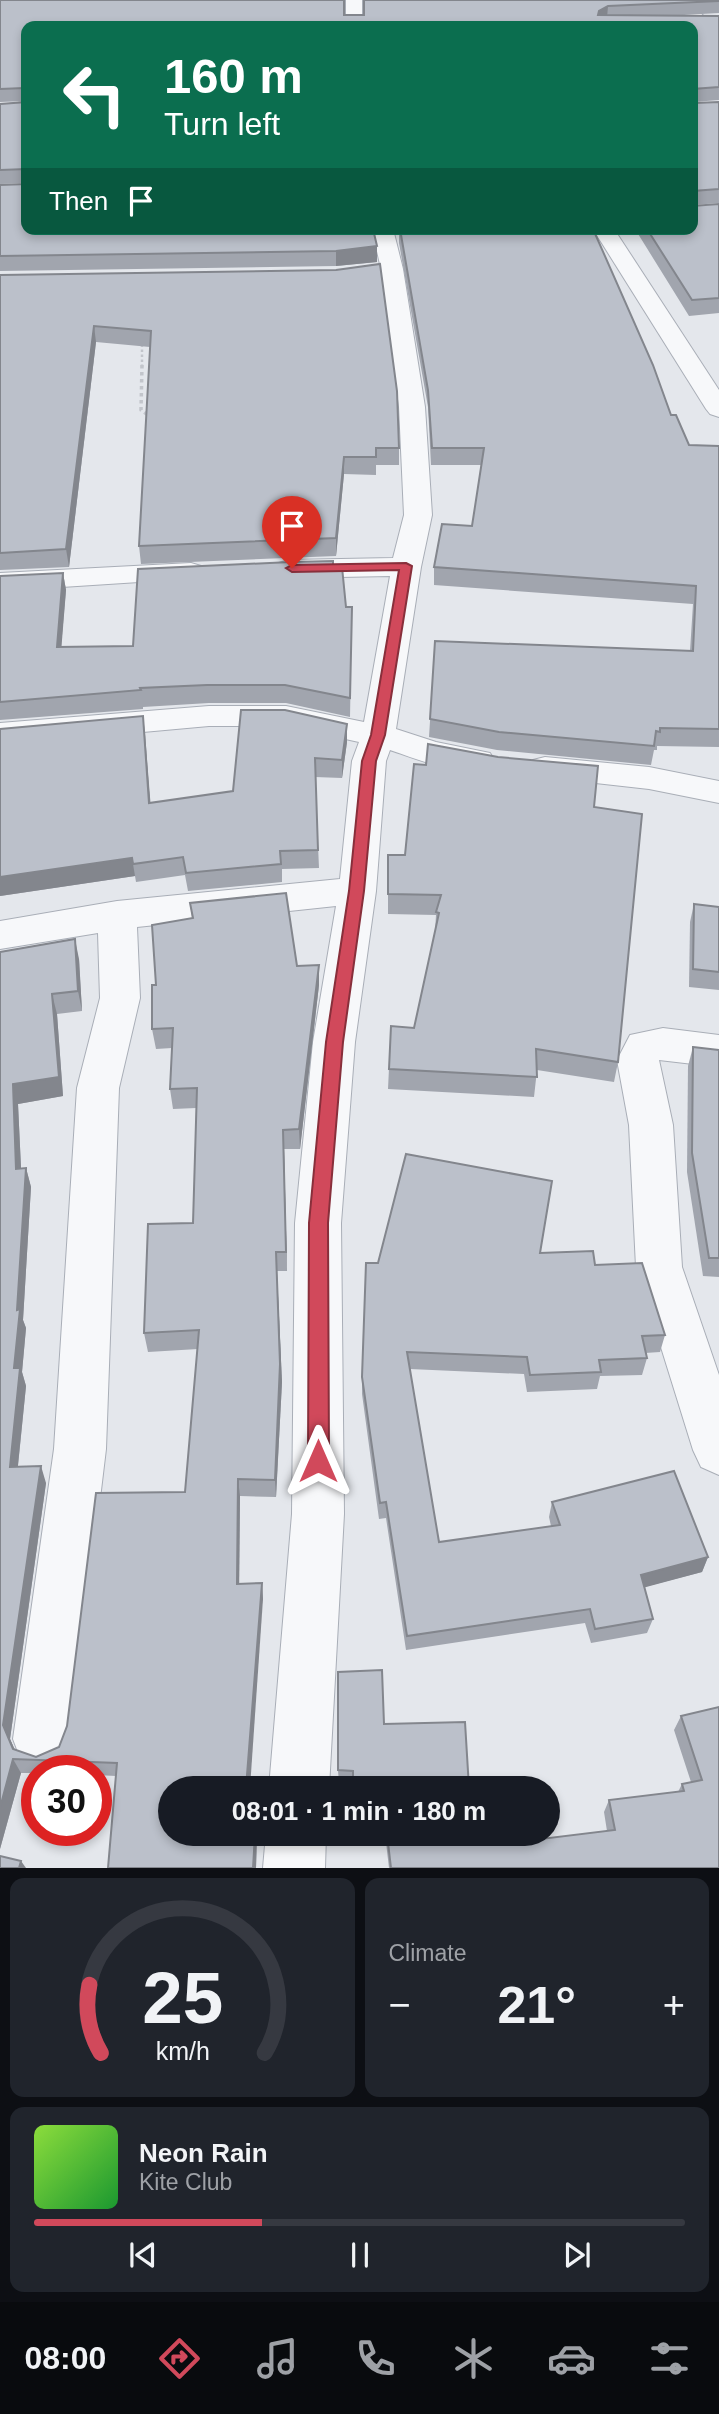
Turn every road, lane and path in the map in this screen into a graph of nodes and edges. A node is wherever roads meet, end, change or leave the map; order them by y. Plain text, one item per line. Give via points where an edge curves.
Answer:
1 (354, 0) edge
2 (678, 0) edge
3 (354, 21) edge
4 (719, 21) edge
5 (700, 23) junction
6 (719, 40) edge
7 (383, 235) edge
8 (607, 235) edge
9 (142, 331) edge
10 (719, 409) edge
11 (156, 420) edge
12 (406, 566) junction
13 (267, 569) edge
14 (217, 571) edge
15 (0, 582) edge
16 (0, 734) edge
17 (378, 735) junction
18 (719, 792) edge
19 (356, 891) junction
20 (117, 915) junction
21 (0, 935) edge
22 (719, 1051) edge
23 (719, 1450) edge
24 (42, 1739) dead end
25 (300, 1776) edge
26 (295, 1846) edge
27 (294, 1868) edge

1 - 3 street
2 - 5 street
4 - 5 street
5 - 6 street
7 - 12 street via 381,270 412,407 418,515
8 - 10 street
9 - 11 path via 141,410
12 - 13 street
12 - 17 street
14 - 15 street
16 - 17 street via 209,716 286,716
17 - 18 street via 497,764 649,778
17 - 19 street via 369,761
19 - 20 street
19 - 25 street via 334,1042 318,1223 318,1514
20 - 21 street
20 - 24 street via 120,998 98,1088 80,1449
22 - 23 street via 645,1046 638,1060 651,1125 659,1267
26 - 27 street

